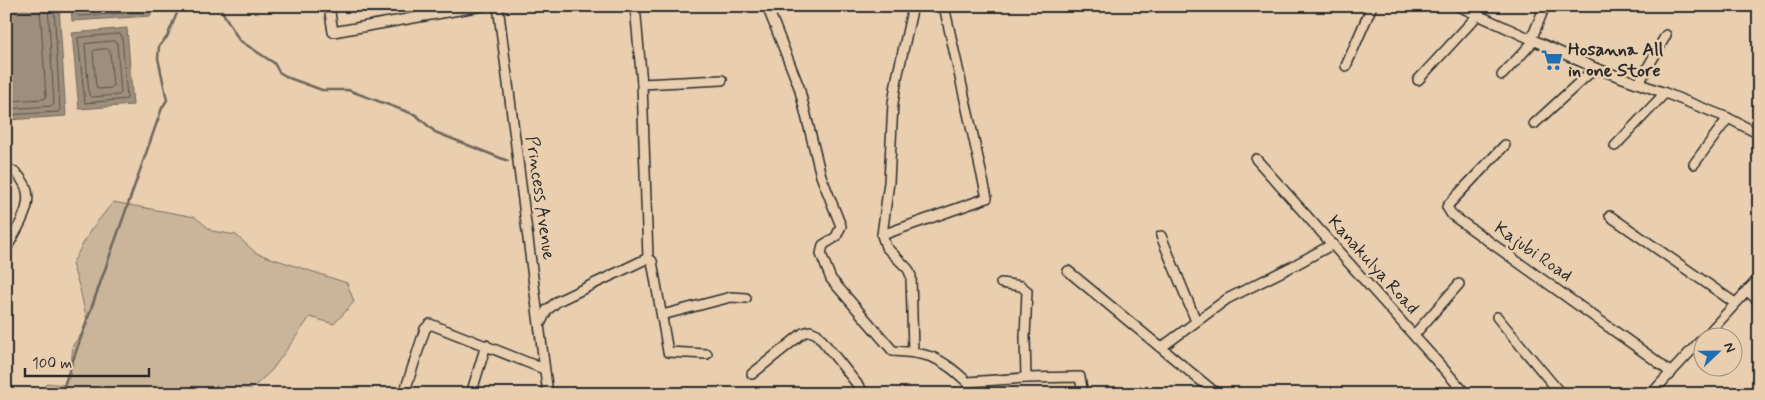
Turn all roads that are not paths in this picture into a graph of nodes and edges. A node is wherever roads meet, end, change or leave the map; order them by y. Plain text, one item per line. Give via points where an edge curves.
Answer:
1 (329, 6) edge
2 (439, 6) edge
3 (482, 6) edge
4 (498, 6) edge
5 (635, 6) edge
6 (766, 6) edge
7 (912, 6) edge
8 (944, 6) edge
9 (1372, 6) edge
10 (1458, 6) edge
11 (1545, 6) edge
12 (447, 12) junction
13 (1477, 16) junction
14 (1666, 35) dead end
15 (1532, 40) junction
16 (1346, 66) dead end
17 (1595, 68) junction
18 (1502, 75) dead end
19 (722, 80) dead end
20 (1418, 80) dead end
21 (1639, 83) junction
22 (642, 84) junction
23 (1665, 93) junction
24 (1728, 118) junction
25 (1534, 124) dead end
26 (1759, 134) edge
27 (1505, 145) dead end
28 (1615, 146) dead end
29 (1256, 159) dead end
30 (1694, 164) dead end
31 (6, 168) edge
32 (1610, 216) dead end
33 (882, 235) junction
34 (1161, 236) dead end
35 (1332, 244) junction
36 (6, 248) edge
37 (648, 258) junction
38 (1068, 272) dead end
39 (1759, 278) edge
40 (1001, 283) dead end
41 (1458, 284) dead end
42 (1748, 290) junction
43 (746, 298) dead end
44 (1759, 302) edge
45 (1735, 303) junction
46 (662, 315) junction
47 (1497, 316) dead end
48 (1196, 321) junction
49 (540, 324) junction
50 (1712, 328) edge
51 (1414, 335) junction
52 (486, 345) junction
53 (1162, 347) junction
54 (1692, 350) edge
55 (913, 352) junction
56 (707, 354) dead end
57 (544, 369) junction
58 (1671, 373) junction
59 (752, 374) dead end
60 (1026, 378) junction
61 (404, 394) edge
62 (471, 394) edge
63 (548, 394) edge
64 (865, 394) edge
65 (1083, 394) edge
66 (1218, 394) edge
67 (1466, 394) edge
68 (1561, 394) edge
69 (1651, 394) edge

1 - 12 street via 333,32
2 - 12 street
3 - 12 street
4 - 49 street, Princess Avenue
5 - 22 street
6 - 55 street via 799,87 821,176 841,226 836,237 823,246 821,254 831,279 893,351
7 - 33 street via 893,103 889,182
8 - 33 street via 987,198
9 - 16 street
10 - 13 street
11 - 15 street
13 - 15 street
13 - 20 street
14 - 21 street
15 - 17 street
15 - 18 street
17 - 21 street
17 - 25 street
19 - 22 street
21 - 23 street
22 - 37 street
23 - 24 street
23 - 28 street
24 - 26 street
24 - 30 street
27 - 58 street, Kajubi Road via 1449,204 1449,211
29 - 35 street, Kanakulya Road
31 - 36 street via 23,181 28,203
32 - 45 street
33 - 55 street via 886,247 908,268 911,276
34 - 48 street
35 - 48 street via 1227,298
35 - 51 street, Kanakulya Road
37 - 46 street via 652,262
37 - 49 street via 558,301 547,310
38 - 53 street
39 - 42 street
40 - 60 street via 1021,286 1027,292
41 - 51 street
42 - 44 street
42 - 45 street
43 - 46 street via 731,297
45 - 50 street
46 - 56 street via 668,352
47 - 68 street
48 - 53 street
49 - 57 street, Princess Avenue
51 - 67 street, Kanakulya Road
52 - 57 street
52 - 61 street via 433,324 427,325
52 - 62 street
53 - 66 street
54 - 58 street
55 - 60 street via 938,359 967,382
57 - 63 street, Princess Avenue
58 - 69 street
59 - 64 street via 803,333 810,331 817,334
60 - 65 street via 1080,377

